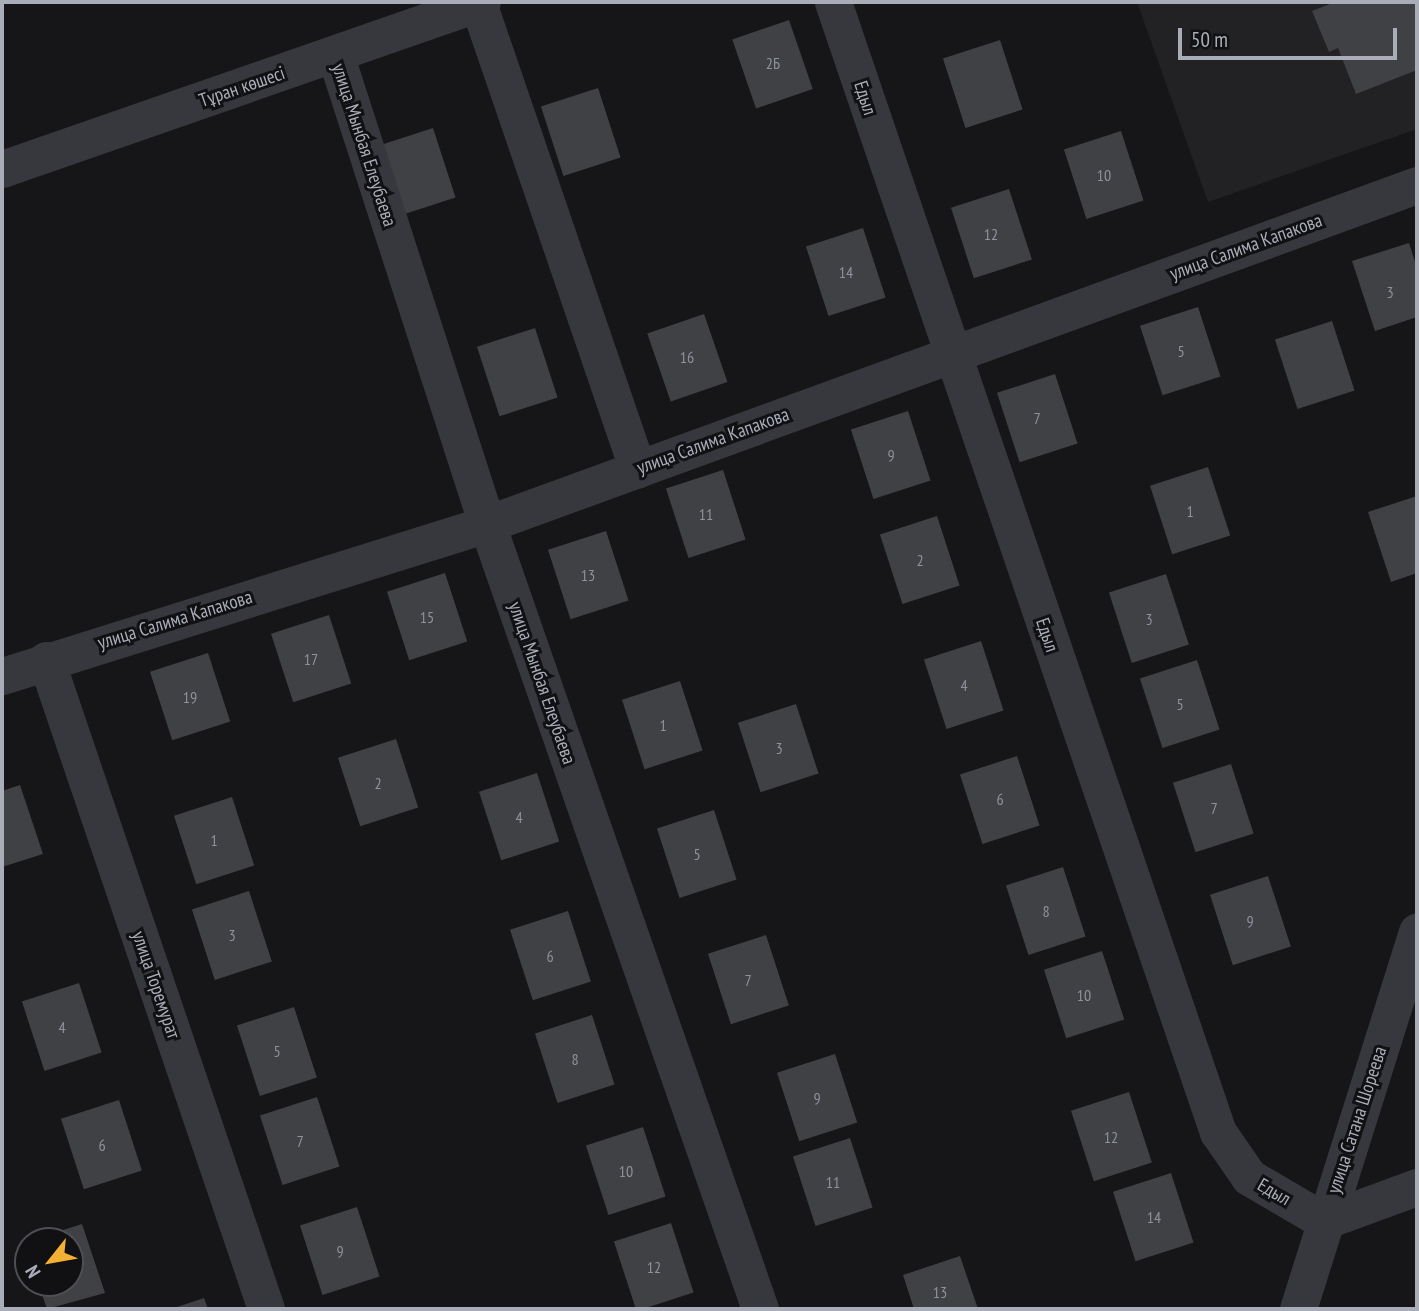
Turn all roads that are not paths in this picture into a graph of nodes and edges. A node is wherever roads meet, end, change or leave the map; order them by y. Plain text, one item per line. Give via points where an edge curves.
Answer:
1 (833, 2) edge
2 (480, 3) edge
3 (335, 54) junction
4 (2, 169) edge
5 (1417, 185) edge
6 (950, 355) junction
7 (638, 468) junction
8 (487, 524) junction
9 (46, 660) junction
10 (2, 676) edge
11 (1417, 931) edge
12 (1417, 1187) edge
13 (1324, 1221) junction
14 (266, 1309) edge
15 (760, 1309) edge
16 (1298, 1309) edge

1 - 6 street, Едыл
2 - 3 street, Тұран көшесі
2 - 7 street
3 - 4 street, Тұран көшесі
3 - 8 street, улица Мынбая Елеубаева
5 - 6 street, улица Салима Капакова
6 - 7 street, улица Салима Капакова
6 - 13 street, Едыл via 1218,1132 1249,1177
7 - 8 street, улица Салима Капакова
8 - 9 street, улица Салима Капакова
8 - 15 street, улица Мынбая Елеубаева
9 - 10 street, улица Салима Капакова
9 - 14 street, улица Торемурат
11 - 13 street, улица Сатана Шореева
12 - 13 street
13 - 16 street, улица Сатана Шореева

